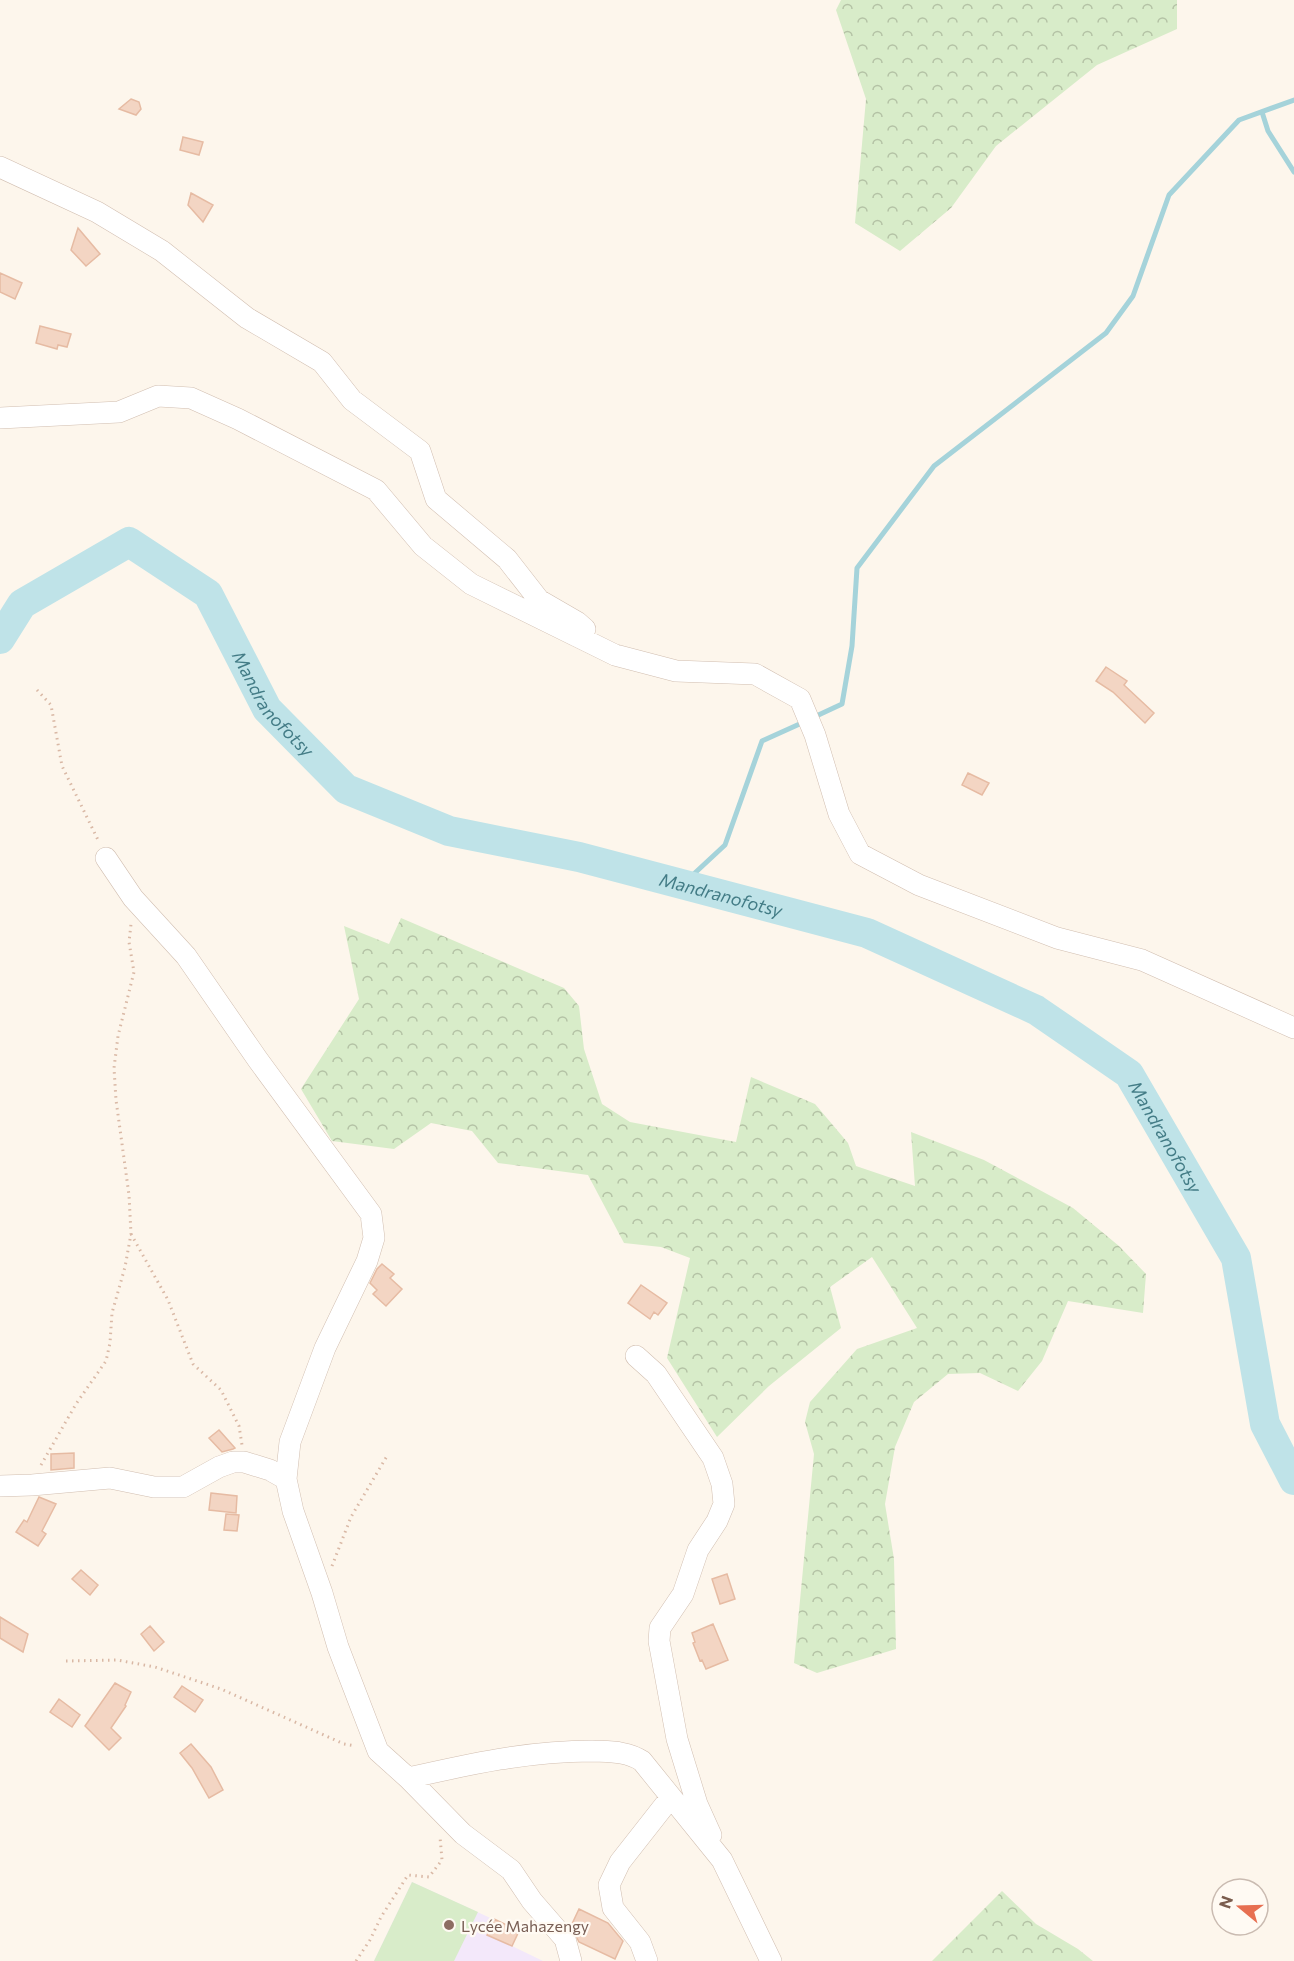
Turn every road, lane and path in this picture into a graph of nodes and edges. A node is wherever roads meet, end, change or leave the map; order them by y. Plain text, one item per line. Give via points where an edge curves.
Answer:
1 (0, 167) edge
2 (0, 418) edge
3 (615, 655) junction
4 (37, 690) dead end
5 (106, 858) joint
6 (133, 898) junction
7 (1294, 1028) edge
8 (130, 1234) junction
9 (636, 1356) dead end
10 (387, 1456) dead end
11 (244, 1462) junction
12 (286, 1479) junction
13 (32, 1485) junction
14 (0, 1486) edge
15 (322, 1593) junction
16 (66, 1660) dead end
17 (378, 1751) junction
18 (408, 1778) junction
19 (671, 1797) junction
20 (438, 1810) junction
21 (722, 1860) junction
22 (356, 1961) edge
23 (570, 1961) edge
24 (648, 1961) edge
25 (771, 1961) edge

1 - 3 street via 97,212 162,251 247,318 322,362 352,400 420,451 436,499 507,559 539,600 577,622
2 - 3 street via 119,412 158,396 192,398 376,490 423,546 471,584
3 - 7 street via 676,670 755,674 800,699 839,814 860,854 919,885 1057,938 1142,960
4 - 5 path via 51,705 62,766
5 - 6 street
6 - 8 path via 129,942 134,972 114,1068
6 - 12 street via 186,956 371,1214 374,1238 290,1442
8 - 11 path via 168,1300 193,1364 221,1390 239,1426
8 - 13 path via 112,1313 106,1361 75,1404
9 - 21 street via 656,1374 713,1458 722,1484 724,1504 698,1550 683,1594 660,1628 659,1641 677,1739 697,1804
10 - 15 path via 351,1517
11 - 12 street
11 - 13 street via 219,1467 183,1487 154,1488 110,1478
12 - 15 street
13 - 14 street
15 - 17 street
16 - 17 path via 117,1660 155,1667 221,1689 344,1744
17 - 18 street
18 - 19 street via 556,1751 610,1752 633,1755 642,1761
18 - 20 street
19 - 21 street
19 - 24 street via 620,1862 609,1885 613,1908 640,1942
20 - 22 path via 442,1860 429,1877 408,1875
20 - 23 street via 512,1870 532,1901 565,1939
21 - 25 street

